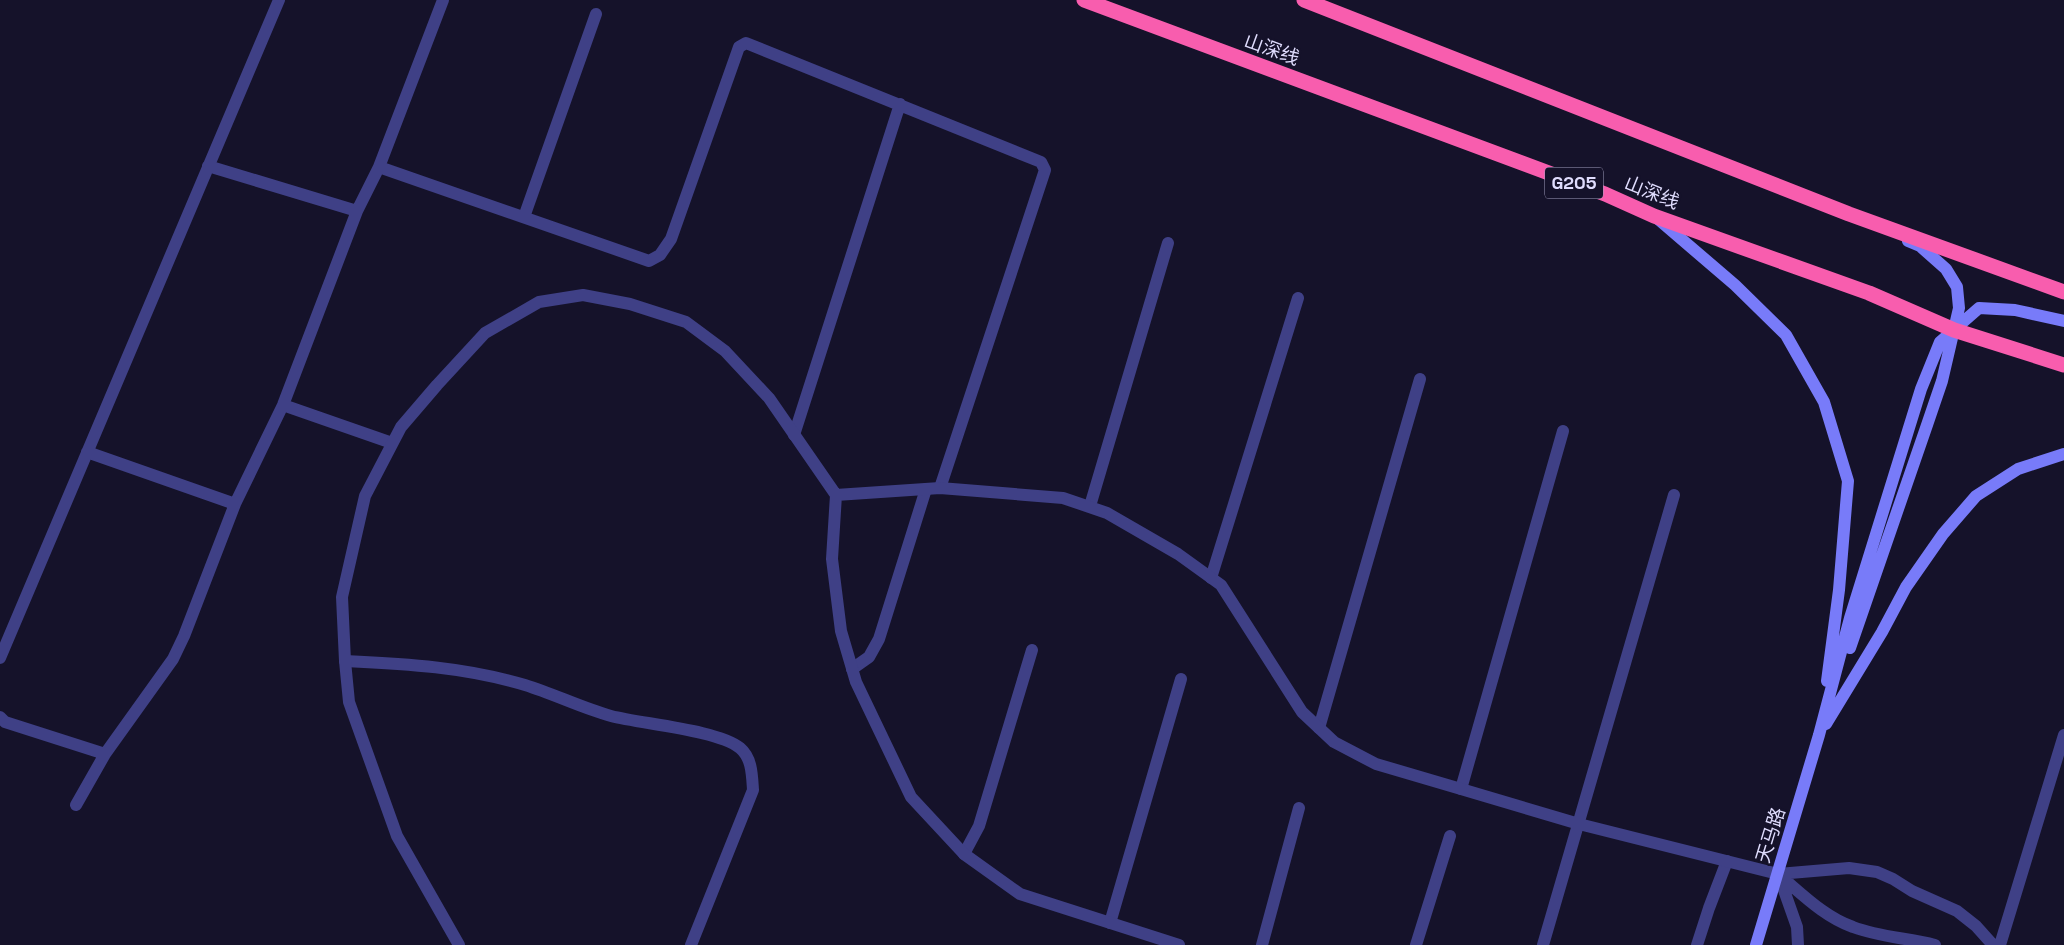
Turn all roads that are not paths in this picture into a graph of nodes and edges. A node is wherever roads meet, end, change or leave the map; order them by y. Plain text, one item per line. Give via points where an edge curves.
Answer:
1 (279, 0) edge
2 (443, 0) edge
3 (1084, 0) edge
4 (1304, 0) edge
5 (596, 14) dead end
6 (900, 104) junction
7 (208, 166) junction
8 (379, 168) junction
9 (357, 211) junction
10 (1849, 214) junction
11 (1654, 216) junction
12 (524, 217) junction
13 (1168, 243) dead end
14 (2064, 292) edge
15 (1298, 298) dead end
16 (2064, 321) edge
17 (1954, 330) junction
18 (2064, 365) edge
19 (1420, 379) dead end
20 (283, 405) junction
21 (1563, 431) dead end
22 (794, 435) junction
23 (392, 443) junction
24 (87, 452) junction
25 (2064, 454) edge
26 (940, 488) junction
27 (926, 489) junction
28 (836, 495) junction
29 (1674, 495) dead end
30 (235, 504) junction
31 (1090, 506) junction
32 (1211, 578) junction
33 (1032, 650) dead end
34 (0, 658) edge
35 (345, 662) junction
36 (852, 669) junction
37 (1181, 679) dead end
38 (0, 717) edge
39 (1319, 728) junction
40 (1820, 735) junction
41 (2064, 735) edge
42 (105, 754) junction
43 (1461, 789) junction
44 (76, 805) dead end
45 (1299, 808) dead end
46 (1579, 824) junction
47 (1450, 836) dead end
48 (964, 854) junction
49 (1727, 861) junction
50 (1778, 874) junction
51 (1110, 923) junction
52 (459, 945) edge
53 (692, 945) edge
54 (1179, 945) edge
55 (1262, 945) edge
56 (1416, 945) edge
57 (1543, 945) edge
58 (1697, 945) edge
59 (1756, 945) edge
60 (1798, 945) edge
61 (1935, 945) edge
62 (1993, 945) edge
63 (2000, 945) edge

1 - 7 street
2 - 8 street
3 - 11 highway, 山深线 / G205 via 1605,194
4 - 10 highway
5 - 12 street
6 - 12 street via 746,43 739,47 671,239 660,255 649,260
6 - 22 street
6 - 26 street via 1040,162 1045,170
7 - 9 street
7 - 24 street
8 - 9 street
8 - 12 street
9 - 20 street
10 - 14 highway
10 - 17 main road via 1920,246 1946,269 1957,287 1959,308
11 - 17 highway, 山深线 / G205 via 1868,293
11 - 40 main road via 1735,285 1786,335 1824,402 1848,481 1839,590
13 - 31 street
15 - 32 street
16 - 17 main road via 2015,310 1979,308
17 - 18 highway, 山深线 / G205
17 - 40 main road via 1942,381
19 - 39 street
20 - 23 street
20 - 30 street
21 - 43 street
22 - 23 street via 769,398 725,351 686,322 630,304 583,295 539,302 485,333 401,427
22 - 28 street
23 - 35 street via 365,496 352,547 342,597
24 - 30 street
24 - 34 street
25 - 40 main road via 2018,469 1976,496 1943,534 1906,587
26 - 27 street
26 - 31 street via 1063,498
27 - 28 street
27 - 36 street via 879,639 869,657
28 - 36 street via 832,559 841,631
29 - 46 street
30 - 42 street via 173,659
31 - 32 street via 1107,512 1178,554
32 - 39 street via 1220,585 1302,712
33 - 48 street via 982,817
35 - 52 street via 349,702 397,836
35 - 53 street via 428,665 469,671 525,685 611,716 721,738 741,748 751,765 753,790
36 - 48 street via 911,797
37 - 51 street
38 - 42 street via 5,722
39 - 43 street via 1334,742 1376,764
40 - 50 main road, 天马路
41 - 63 street
42 - 44 street
43 - 46 street
45 - 55 street
46 - 49 street
46 - 57 street
47 - 56 street
48 - 51 street via 1020,894
49 - 50 street
49 - 58 street
50 - 59 main road, 天马路
50 - 60 street via 1798,927
50 - 61 street via 1817,907 1852,927 1881,936
50 - 62 street via 1848,868 1877,872 1957,911
51 - 54 street

